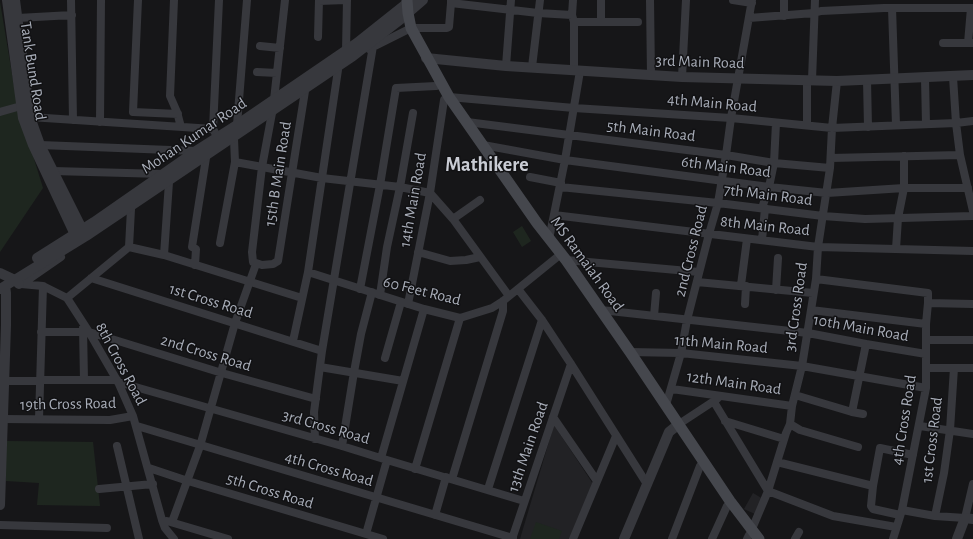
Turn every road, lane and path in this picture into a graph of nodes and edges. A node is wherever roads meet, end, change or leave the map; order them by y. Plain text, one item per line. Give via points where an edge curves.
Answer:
1 (7, 0) edge
2 (15, 0) edge
3 (71, 0) edge
4 (101, 0) edge
5 (138, 0) edge
6 (174, 0) edge
7 (219, 0) edge
8 (247, 0) edge
9 (285, 0) edge
10 (319, 0) edge
11 (346, 0) edge
12 (423, 0) edge
13 (511, 0) edge
14 (540, 0) edge
15 (573, 0) edge
16 (601, 0) edge
17 (650, 0) edge
18 (686, 0) edge
19 (733, 0) edge
20 (784, 0) edge
21 (815, 0) edge
22 (451, 2) edge
23 (752, 2) edge
24 (925, 4) edge
25 (887, 5) edge
26 (405, 6) edge
27 (972, 8) edge
28 (510, 10) junction
29 (538, 13) junction
30 (814, 13) junction
31 (72, 15) junction
32 (784, 16) junction
33 (18, 18) junction
34 (573, 18) junction
35 (749, 18) junction
36 (601, 22) junction
37 (638, 22) dead end
38 (408, 29) junction
39 (318, 37) dead end
40 (943, 43) dead end
41 (971, 43) edge
42 (260, 46) dead end
43 (373, 46) junction
44 (280, 48) junction
45 (346, 51) junction
46 (426, 58) junction
47 (506, 66) junction
48 (532, 67) junction
49 (338, 70) junction
50 (577, 71) junction
51 (257, 72) dead end
52 (277, 73) junction
53 (651, 75) junction
54 (973, 76) edge
55 (682, 77) junction
56 (953, 77) junction
57 (739, 78) junction
58 (925, 78) junction
59 (895, 79) junction
60 (810, 80) junction
61 (866, 80) junction
62 (837, 81) junction
63 (436, 86) junction
64 (305, 91) junction
65 (447, 99) junction
66 (274, 100) junction
67 (21, 106) junction
68 (574, 108) junction
69 (0, 112) edge
70 (272, 113) junction
71 (413, 113) dead end
72 (178, 114) junction
73 (30, 117) junction
74 (731, 118) junction
75 (73, 120) junction
76 (973, 121) edge
77 (100, 122) junction
78 (467, 122) junction
79 (776, 123) junction
80 (956, 123) junction
81 (926, 124) junction
82 (806, 125) junction
83 (896, 125) junction
84 (181, 127) junction
85 (868, 127) junction
86 (832, 128) junction
87 (233, 132) junction
88 (569, 135) junction
89 (219, 139) junction
90 (40, 145) junction
91 (483, 146) junction
92 (196, 151) junction
93 (726, 155) junction
94 (960, 155) junction
95 (904, 156) junction
96 (206, 158) junction
97 (831, 158) junction
98 (565, 160) junction
99 (235, 162) junction
100 (774, 163) junction
101 (262, 167) junction
102 (830, 168) junction
103 (53, 171) junction
104 (292, 172) junction
105 (530, 176) dead end
106 (166, 178) junction
107 (322, 178) junction
108 (351, 181) junction
109 (722, 181) junction
110 (380, 185) junction
111 (560, 185) junction
112 (400, 187) junction
113 (769, 187) junction
114 (904, 188) junction
115 (968, 188) junction
116 (430, 193) junction
117 (827, 193) junction
118 (480, 200) dead end
119 (718, 203) junction
120 (764, 208) junction
121 (131, 209) junction
122 (973, 211) edge
123 (554, 215) junction
124 (823, 216) junction
125 (973, 216) edge
126 (76, 217) junction
127 (898, 218) junction
128 (453, 219) junction
129 (94, 222) junction
130 (708, 234) junction
131 (81, 237) junction
132 (549, 239) junction
133 (747, 239) junction
134 (762, 240) junction
135 (220, 243) dead end
136 (129, 247) junction
137 (818, 247) junction
138 (896, 249) junction
139 (973, 251) edge
140 (418, 252) junction
141 (164, 255) junction
142 (480, 257) junction
143 (561, 258) junction
144 (778, 258) dead end
145 (256, 264) junction
146 (195, 265) junction
147 (308, 272) junction
148 (699, 272) junction
149 (91, 278) junction
150 (816, 279) junction
151 (335, 281) junction
152 (8, 282) edge
153 (249, 282) junction
154 (697, 282) junction
155 (43, 286) junction
156 (744, 286) junction
157 (360, 289) junction
158 (518, 289) junction
159 (776, 290) junction
160 (372, 292) junction
161 (656, 293) dead end
162 (813, 293) junction
163 (380, 295) junction
164 (67, 298) junction
165 (302, 298) junction
166 (506, 298) junction
167 (404, 303) junction
168 (928, 303) junction
169 (745, 304) dead end
170 (973, 304) edge
171 (424, 309) junction
172 (600, 310) junction
173 (811, 310) junction
174 (654, 316) junction
175 (460, 318) junction
176 (542, 320) junction
177 (687, 320) junction
178 (235, 324) junction
179 (926, 324) junction
180 (3, 325) edge
181 (41, 332) junction
182 (86, 332) junction
183 (808, 333) junction
184 (927, 340) junction
185 (973, 340) edge
186 (293, 342) junction
187 (866, 344) junction
188 (2, 348) edge
189 (322, 351) junction
190 (630, 352) junction
191 (681, 353) junction
192 (926, 354) junction
193 (385, 358) dead end
194 (571, 364) junction
195 (802, 366) junction
196 (320, 367) junction
197 (926, 368) junction
198 (954, 368) junction
199 (973, 368) edge
200 (354, 372) junction
201 (222, 373) junction
202 (3, 375) edge
203 (860, 376) junction
204 (40, 380) junction
205 (84, 380) junction
206 (118, 381) junction
207 (403, 381) junction
208 (926, 388) junction
209 (672, 389) junction
210 (2, 396) edge
211 (722, 396) junction
212 (795, 396) junction
213 (316, 399) junction
214 (714, 402) junction
215 (666, 405) junction
216 (792, 406) junction
217 (211, 408) junction
218 (852, 412) junction
219 (863, 414) dead end
220 (133, 416) junction
221 (553, 417) junction
222 (39, 419) junction
223 (725, 420) junction
224 (2, 422) edge
225 (790, 424) junction
226 (137, 426) junction
227 (676, 426) junction
228 (920, 426) junction
229 (950, 430) junction
230 (973, 434) edge
231 (616, 436) junction
232 (315, 439) junction
233 (784, 439) junction
234 (117, 446) dead end
235 (200, 446) junction
236 (342, 446) junction
237 (858, 446) dead end
238 (1, 449) edge
239 (914, 455) junction
240 (384, 459) junction
241 (777, 462) junction
242 (700, 466) junction
243 (149, 468) junction
244 (415, 469) junction
245 (449, 478) junction
246 (188, 481) junction
247 (597, 481) junction
248 (153, 484) junction
249 (647, 484) junction
250 (973, 484) edge
251 (127, 486) junction
252 (872, 486) junction
253 (99, 489) dead end
254 (488, 490) junction
255 (768, 491) junction
256 (376, 498) junction
257 (524, 501) junction
258 (0, 505) edge
259 (727, 506) junction
260 (901, 513) junction
261 (435, 515) junction
262 (934, 516) junction
263 (969, 518) edge
264 (172, 522) junction
265 (164, 524) junction
266 (0, 525) edge
267 (896, 527) junction
268 (107, 528) dead end
269 (366, 534) junction
270 (752, 536) edge
271 (512, 538) edge
272 (139, 539) edge
273 (164, 539) edge
274 (174, 539) edge
275 (228, 539) edge
276 (383, 539) edge
277 (574, 539) edge
278 (624, 539) edge
279 (672, 539) edge
280 (712, 539) edge
281 (893, 539) edge
282 (958, 539) edge

1 - 67 street, Tank Bund Road
2 - 33 street
3 - 31 street
4 - 77 street
5 - 72 street via 132,112
6 - 72 street via 170,96
7 - 89 street
8 - 87 street
9 - 44 street
10 - 11 street
10 - 39 street
11 - 45 street
12 - 26 street
13 - 28 street
14 - 29 street
15 - 34 street
16 - 36 street
17 - 53 street
18 - 55 street
19 - 23 street
20 - 32 street
21 - 30 street
22 - 28 street
22 - 38 street via 447,28
23 - 35 street, 2nd Cross Road
24 - 25 street
24 - 27 street
25 - 30 street
25 - 59 street
26 - 38 main road, MS Ramaiah Road
26 - 45 street, Mohan Kumar Road
26 - 87 street via 353,56
27 - 41 street
28 - 29 street
28 - 47 street
29 - 34 street
29 - 48 street
30 - 32 street
30 - 60 street
31 - 33 street
31 - 75 street
32 - 35 street
33 - 73 street
34 - 36 street
34 - 50 street
35 - 57 street, 2nd Cross Road
36 - 37 street
38 - 43 street
38 - 46 main road, MS Ramaiah Road
38 - 63 main road, MS Ramaiah Road
40 - 41 street
42 - 44 street
43 - 49 street
43 - 108 street
44 - 52 street
45 - 66 street, Mohan Kumar Road
46 - 47 street, 3rd Main Road
46 - 65 main road, MS Ramaiah Road
47 - 48 street, 3rd Main Road
48 - 50 street, 3rd Main Road
49 - 64 street
49 - 107 street
50 - 53 street, 3rd Main Road
50 - 68 street
51 - 52 street
52 - 66 street
53 - 55 street, 3rd Main Road
54 - 56 street, 3rd Main Road
55 - 57 street, 3rd Main Road
56 - 58 street, 3rd Main Road
56 - 80 street
57 - 60 street, 3rd Main Road
57 - 74 street, 2nd Cross Road
58 - 59 street, 3rd Main Road
58 - 81 street
59 - 61 street, 3rd Main Road
59 - 83 street
60 - 62 street, 3rd Main Road
60 - 82 street
61 - 62 street, 3rd Main Road
61 - 85 street
62 - 86 street, 3rd Cross Road
63 - 65 main road, MS Ramaiah Road
63 - 110 street via 396,88
64 - 70 street
64 - 104 street, 15th B Main Road
65 - 68 street, 4th Main Road
65 - 78 main road, MS Ramaiah Road
65 - 116 street, 14th Main Road
65 - 143 main road, MS Ramaiah Road
66 - 87 street, Mohan Kumar Road
67 - 69 street
67 - 131 street, Tank Bund Road via 33,145
68 - 74 street, 4th Main Road
68 - 88 street
70 - 87 street
70 - 101 street
71 - 112 street
72 - 84 street
73 - 75 street
73 - 90 street
74 - 79 street, 4th Main Road
74 - 93 street, 2nd Cross Road
75 - 77 street
76 - 80 street, 4th Main Road
77 - 84 street
78 - 88 street, 5th Main Road
78 - 91 main road, MS Ramaiah Road
79 - 82 street, 4th Main Road
79 - 100 street
80 - 81 street, 4th Main Road
80 - 94 street
81 - 83 street, 4th Main Road
82 - 86 street, 4th Main Road
83 - 85 street, 4th Main Road
84 - 89 street
85 - 86 street, 4th Main Road
86 - 97 street, 3rd Cross Road
87 - 89 street, Mohan Kumar Road
87 - 99 street
88 - 93 street, 5th Main Road
88 - 98 street
89 - 92 street, Mohan Kumar Road
89 - 96 street
89 - 131 street
90 - 92 street
90 - 103 street
91 - 98 street, 6th Main Road
91 - 132 main road, MS Ramaiah Road
92 - 106 street, Mohan Kumar Road
93 - 100 street, 5th Main Road
93 - 109 street, 2nd Cross Road
94 - 95 street
94 - 115 street
95 - 97 street
95 - 114 street
96 - 106 street
96 - 146 street via 192,247 196,249
97 - 102 street, 3rd Cross Road
98 - 109 street, 6th Main Road
98 - 111 street
99 - 101 street
99 - 135 street
100 - 102 street, 5th Main Road
100 - 113 street
101 - 104 street
101 - 145 street via 252,252 253,262
102 - 117 street, 3rd Cross Road
103 - 106 street
103 - 126 street
104 - 107 street
104 - 145 street, 15th B Main Road via 278,261
105 - 111 street, 7th Main Road
106 - 121 street
106 - 129 street, Mohan Kumar Road
106 - 141 street
107 - 108 street
107 - 147 street
108 - 110 street
108 - 151 street
109 - 113 street, 6th Main Road
109 - 119 street, 2nd Cross Road
110 - 112 street
110 - 157 street
111 - 119 street, 7th Main Road
111 - 123 street
112 - 116 street
112 - 163 street
113 - 117 street, 6th Main Road
113 - 120 street
114 - 115 street, 6th Main Road
114 - 117 street, 6th Main Road
114 - 127 street
115 - 122 street
116 - 128 street
116 - 140 street, 14th Main Road
117 - 124 street, 3rd Cross Road
118 - 128 street
119 - 120 street, 7th Main Road
119 - 130 street, 2nd Cross Road
120 - 124 street, 7th Main Road
120 - 134 street
121 - 131 street
121 - 136 street
123 - 130 street, 8th Main Road
123 - 132 street
124 - 127 street, 7th Main Road
124 - 137 street, 3rd Cross Road
125 - 127 street, 7th Main Road
126 - 129 street
126 - 131 street
127 - 138 street
128 - 142 street
129 - 131 street, Mohan Kumar Road
130 - 133 street, 8th Main Road
130 - 148 street, 2nd Cross Road
131 - 152 street, Mohan Kumar Road
131 - 152 street
132 - 143 main road, MS Ramaiah Road
133 - 134 street, 8th Main Road
133 - 156 street
134 - 137 street, 8th Main Road
136 - 141 street
136 - 149 street
137 - 138 street, 8th Main Road
137 - 150 street, 3rd Cross Road
138 - 139 street, 8th Main Road
140 - 142 street via 450,261
140 - 167 street, 14th Main Road
141 - 146 street
142 - 166 street
143 - 148 street
143 - 158 street, 60 Feet Road
143 - 172 main road, MS Ramaiah Road
143 - 227 main road, MS Ramaiah Road
144 - 159 street
145 - 153 street
146 - 153 street
147 - 151 street, 60 Feet Road
147 - 165 street
148 - 154 street, 2nd Cross Road
149 - 164 street
149 - 178 street, 1st Cross Road
150 - 162 street, 3rd Cross Road
150 - 168 street via 928,294
151 - 157 street, 60 Feet Road
151 - 189 street
152 - 155 street, 8th Cross Road
152 - 180 street
153 - 165 street
153 - 178 street
154 - 156 street
154 - 177 street, 2nd Cross Road
155 - 164 street, 8th Cross Road
155 - 181 street
156 - 159 street
156 - 169 street
157 - 160 street, 60 Feet Road
158 - 166 street, 60 Feet Road
158 - 176 street
159 - 162 street
160 - 163 street, 60 Feet Road
160 - 200 street
161 - 174 street
162 - 173 street, 3rd Cross Road
163 - 167 street, 60 Feet Road
164 - 182 street, 8th Cross Road via 83,321
165 - 186 street
166 - 175 street, 60 Feet Road via 492,308
166 - 245 street
167 - 171 street, 60 Feet Road
167 - 193 street, 14th Main Road
168 - 170 street
168 - 179 street, 4th Cross Road
171 - 175 street, 60 Feet Road
171 - 207 street
172 - 174 street, 10th Main Road
172 - 190 main road, MS Ramaiah Road
173 - 179 street
173 - 183 street, 3rd Cross Road
174 - 177 street, 10th Main Road
175 - 244 street
176 - 194 street
176 - 254 street
177 - 183 street, 10th Main Road
177 - 191 street, 2nd Cross Road
178 - 186 street, 1st Cross Road
178 - 201 street
179 - 184 street, 4th Cross Road
180 - 188 street
181 - 182 street, 2nd Cross Road
181 - 204 street
182 - 201 street, 2nd Cross Road
182 - 205 street
182 - 206 street, 8th Cross Road
183 - 187 street, 10th Main Road
183 - 195 street, 3rd Cross Road
184 - 185 street
184 - 192 street, 4th Cross Road
186 - 189 street, 1st Cross Road
187 - 192 street, 10th Main Road
187 - 203 street
188 - 202 street
189 - 196 street
190 - 191 street, 11th Main Road
190 - 215 main road, MS Ramaiah Road
191 - 195 street, 11th Main Road
191 - 209 street, 2nd Cross Road
192 - 197 street, 4th Cross Road
194 - 221 street, 13th Main Road
194 - 231 street
195 - 203 street, 11th Main Road
195 - 212 street, 3rd Cross Road
196 - 200 street
196 - 213 street
197 - 198 street
197 - 208 street, 4th Cross Road
198 - 199 street
198 - 229 street, 1st Cross Road
200 - 207 street
200 - 236 street
201 - 213 street, 2nd Cross Road
201 - 217 street
202 - 204 street, 3rd Cross Road
202 - 210 street
203 - 208 street, 11th Main Road
203 - 218 street
204 - 205 street, 3rd Cross Road
204 - 222 street
205 - 206 street, 3rd Cross Road
206 - 217 street, 3rd Cross Road
206 - 220 street, 8th Cross Road
207 - 240 street
208 - 228 street, 4th Cross Road
209 - 211 street, 12th Main Road
209 - 215 street, 2nd Cross Road
210 - 224 street
211 - 214 street
211 - 216 street, 12th Main Road
212 - 216 street, 3rd Cross Road
212 - 218 street
213 - 232 street
214 - 223 street
214 - 227 street
215 - 227 main road, MS Ramaiah Road
216 - 225 street, 3rd Cross Road
217 - 232 street, 3rd Cross Road
217 - 235 street
218 - 219 street
220 - 222 street, 19th Cross Road via 110,420
220 - 226 street, 8th Cross Road
221 - 247 street
221 - 257 street, 13th Main Road
222 - 224 street, 19th Cross Road
223 - 233 street
223 - 255 street
224 - 238 street
225 - 233 street, 3rd Cross Road
225 - 237 street via 800,430
226 - 235 street, 4th Cross Road
226 - 243 street, 8th Cross Road
227 - 242 main road, MS Ramaiah Road
227 - 249 street via 669,432
227 - 270 main road, MS Ramaiah Road
228 - 229 street
228 - 239 street, 4th Cross Road
229 - 230 street
229 - 262 street, 1st Cross Road via 942,484
231 - 247 street
231 - 249 street
232 - 236 street, 3rd Cross Road
233 - 241 street, 3rd Cross Road
234 - 251 street
235 - 246 street
235 - 256 street, 4th Cross Road
236 - 240 street, 3rd Cross Road
238 - 258 street
239 - 252 street via 880,448
239 - 260 street, 4th Cross Road
240 - 244 street, 3rd Cross Road
240 - 256 street
241 - 252 street
241 - 255 street, 3rd Cross Road
242 - 259 main road, MS Ramaiah Road
242 - 279 street
243 - 246 street, 5th Cross Road
243 - 248 street, 8th Cross Road
244 - 245 street, 3rd Cross Road
245 - 254 street, 3rd Cross Road
245 - 261 street
246 - 264 street
246 - 269 street, 5th Cross Road
247 - 277 street
248 - 251 street
248 - 265 street, 8th Cross Road
249 - 278 street
250 - 263 street
251 - 253 street
251 - 272 street
252 - 260 street via 873,509
254 - 257 street, 3rd Cross Road
255 - 267 street via 833,516
255 - 270 street, 3rd Cross Road
256 - 261 street, 4th Cross Road
256 - 269 street
257 - 271 street, 13th Main Road
259 - 270 main road, MS Ramaiah Road
259 - 280 street
260 - 262 street
260 - 267 street, 4th Cross Road
261 - 271 street, 4th Cross Road
262 - 263 street
263 - 282 street
264 - 265 street
264 - 275 street
265 - 273 street
265 - 274 street, 8th Cross Road
266 - 268 street
267 - 281 street, 4th Cross Road
269 - 276 street, 5th Cross Road

